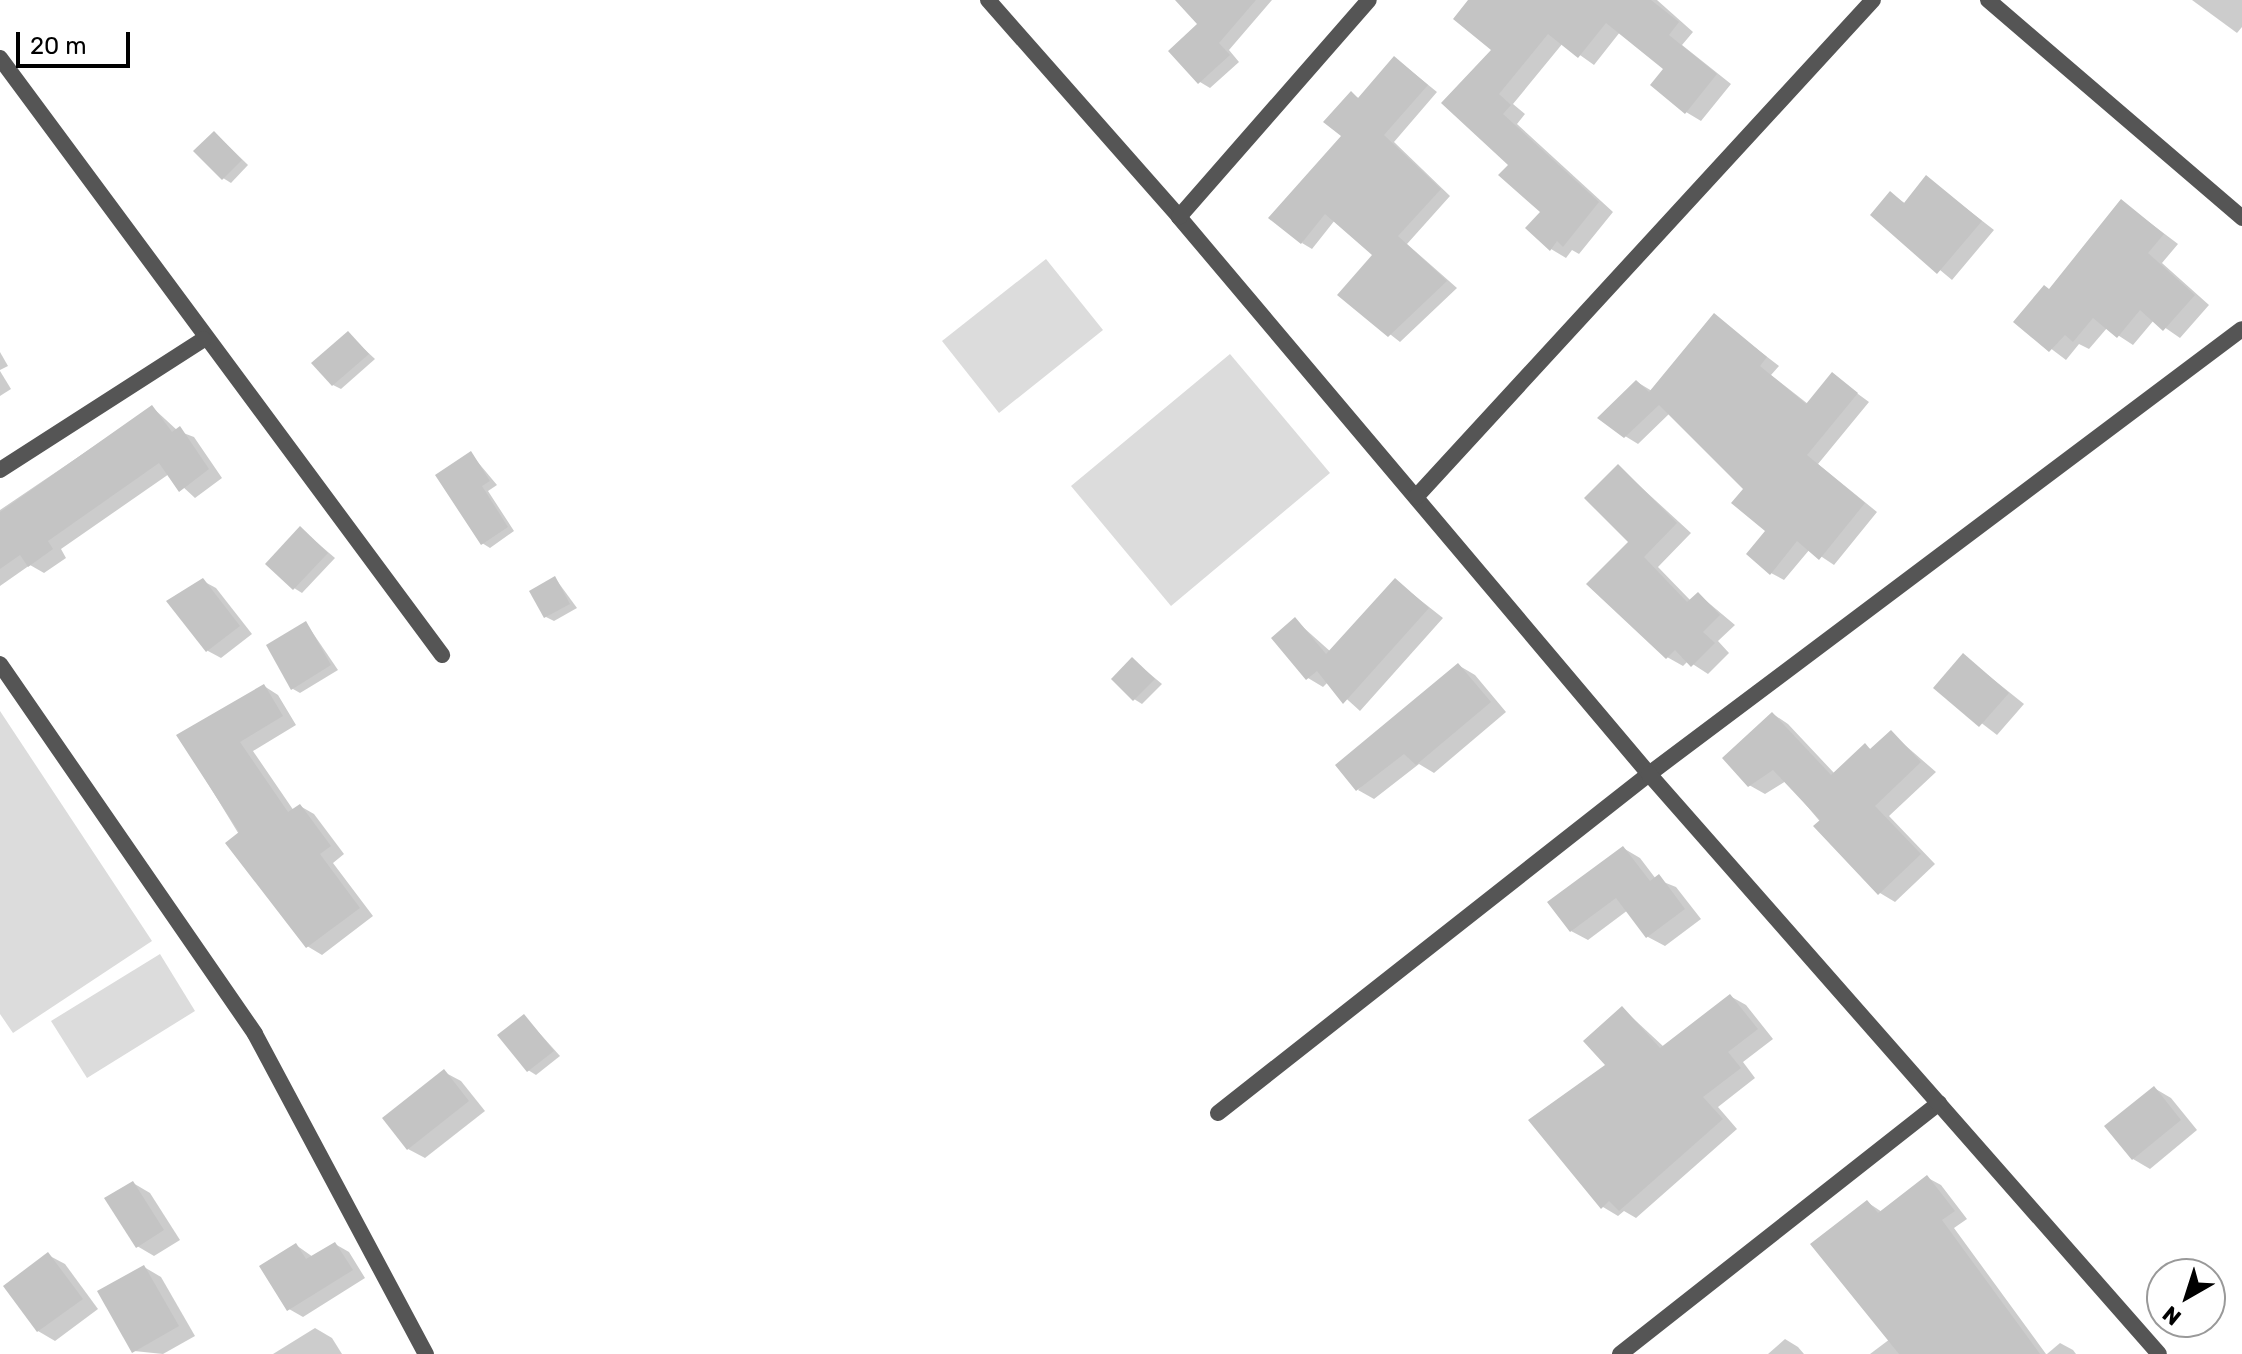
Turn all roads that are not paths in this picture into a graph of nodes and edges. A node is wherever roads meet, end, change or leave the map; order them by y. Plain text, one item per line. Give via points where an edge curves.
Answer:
1 (988, 0) edge
2 (1369, 0) edge
3 (1873, 0) edge
4 (1988, 0) edge
5 (0, 58) edge
6 (1179, 217) junction
7 (2242, 218) edge
8 (2242, 329) edge
9 (204, 339) junction
10 (0, 470) edge
11 (1416, 497) junction
12 (442, 655) dead end
13 (0, 664) edge
14 (1649, 774) junction
15 (1939, 1103) junction
16 (1218, 1113) dead end
17 (426, 1354) edge
18 (1620, 1354) edge
19 (2159, 1354) edge

1 - 6 street
2 - 6 street
3 - 11 street
4 - 7 street
5 - 9 street
6 - 11 street
8 - 14 street
9 - 10 street
9 - 12 street
11 - 14 street
13 - 17 street via 255,1034
14 - 15 street
14 - 16 street
15 - 18 street
15 - 19 street

